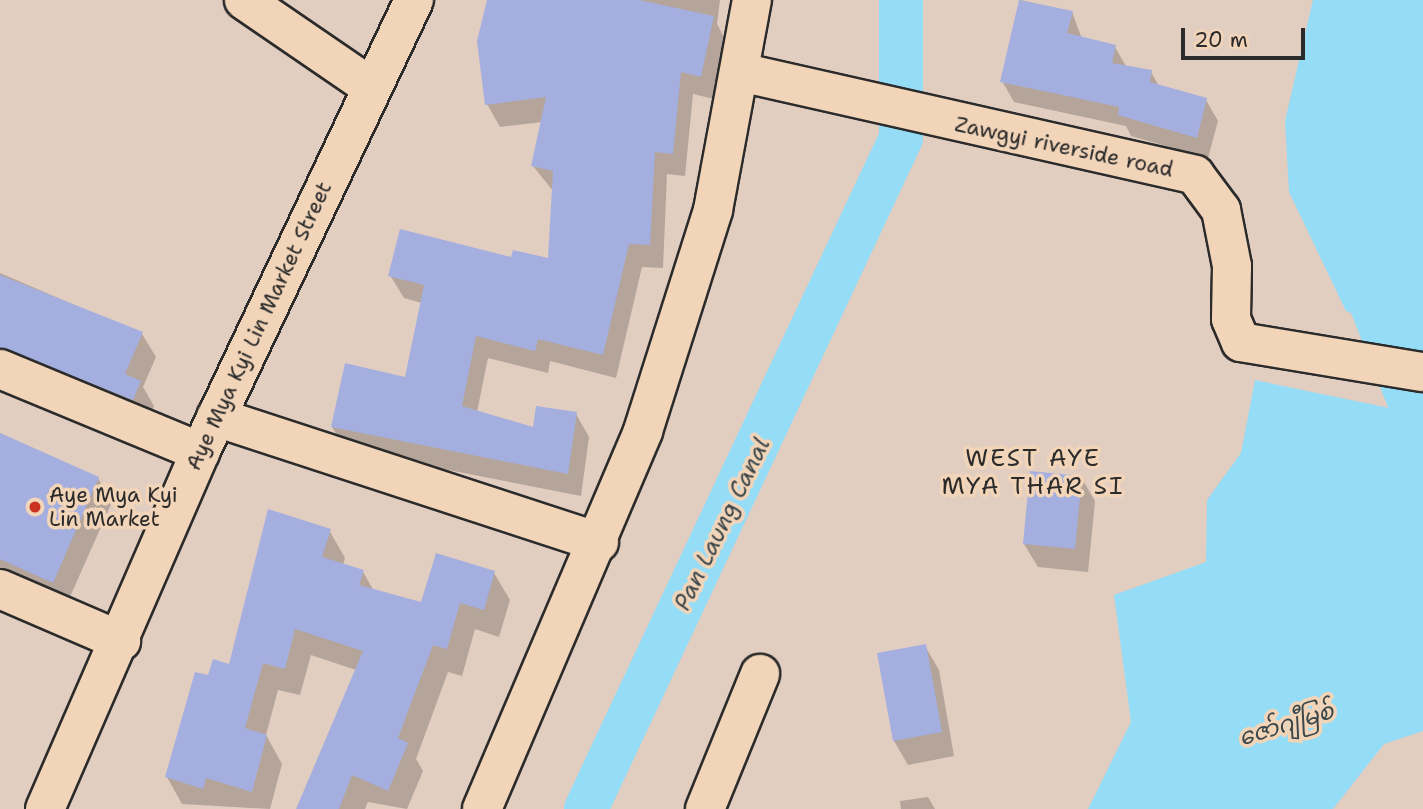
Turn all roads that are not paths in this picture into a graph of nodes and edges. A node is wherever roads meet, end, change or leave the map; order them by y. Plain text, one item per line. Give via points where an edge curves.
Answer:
1 (244, 0) edge
2 (414, 0) edge
3 (752, 0) edge
4 (744, 73) junction
5 (371, 87) junction
6 (0, 369) edge
7 (1423, 372) edge
8 (216, 417) junction
9 (200, 452) junction
10 (599, 542) junction
11 (0, 589) edge
12 (121, 641) junction
13 (760, 674) dead end
14 (487, 808) edge
15 (45, 809) edge
16 (705, 809) edge

1 - 5 street
2 - 5 street, Aye Mya Kyi Lin Market Street
3 - 4 street
4 - 7 street, Zawgyi riverside road via 1195,175 1221,211 1233,266 1231,319 1241,342
4 - 10 street via 713,211 643,431
5 - 8 street, Aye Mya Kyi Lin Market Street
6 - 9 street
8 - 9 street, Aye Mya Kyi Lin Market Street
8 - 10 street
9 - 12 street, Aye Mya Kyi Lin Market Street
10 - 14 street
11 - 12 street
12 - 15 street, Aye Mya Kyi Lin Market Street
13 - 16 street

